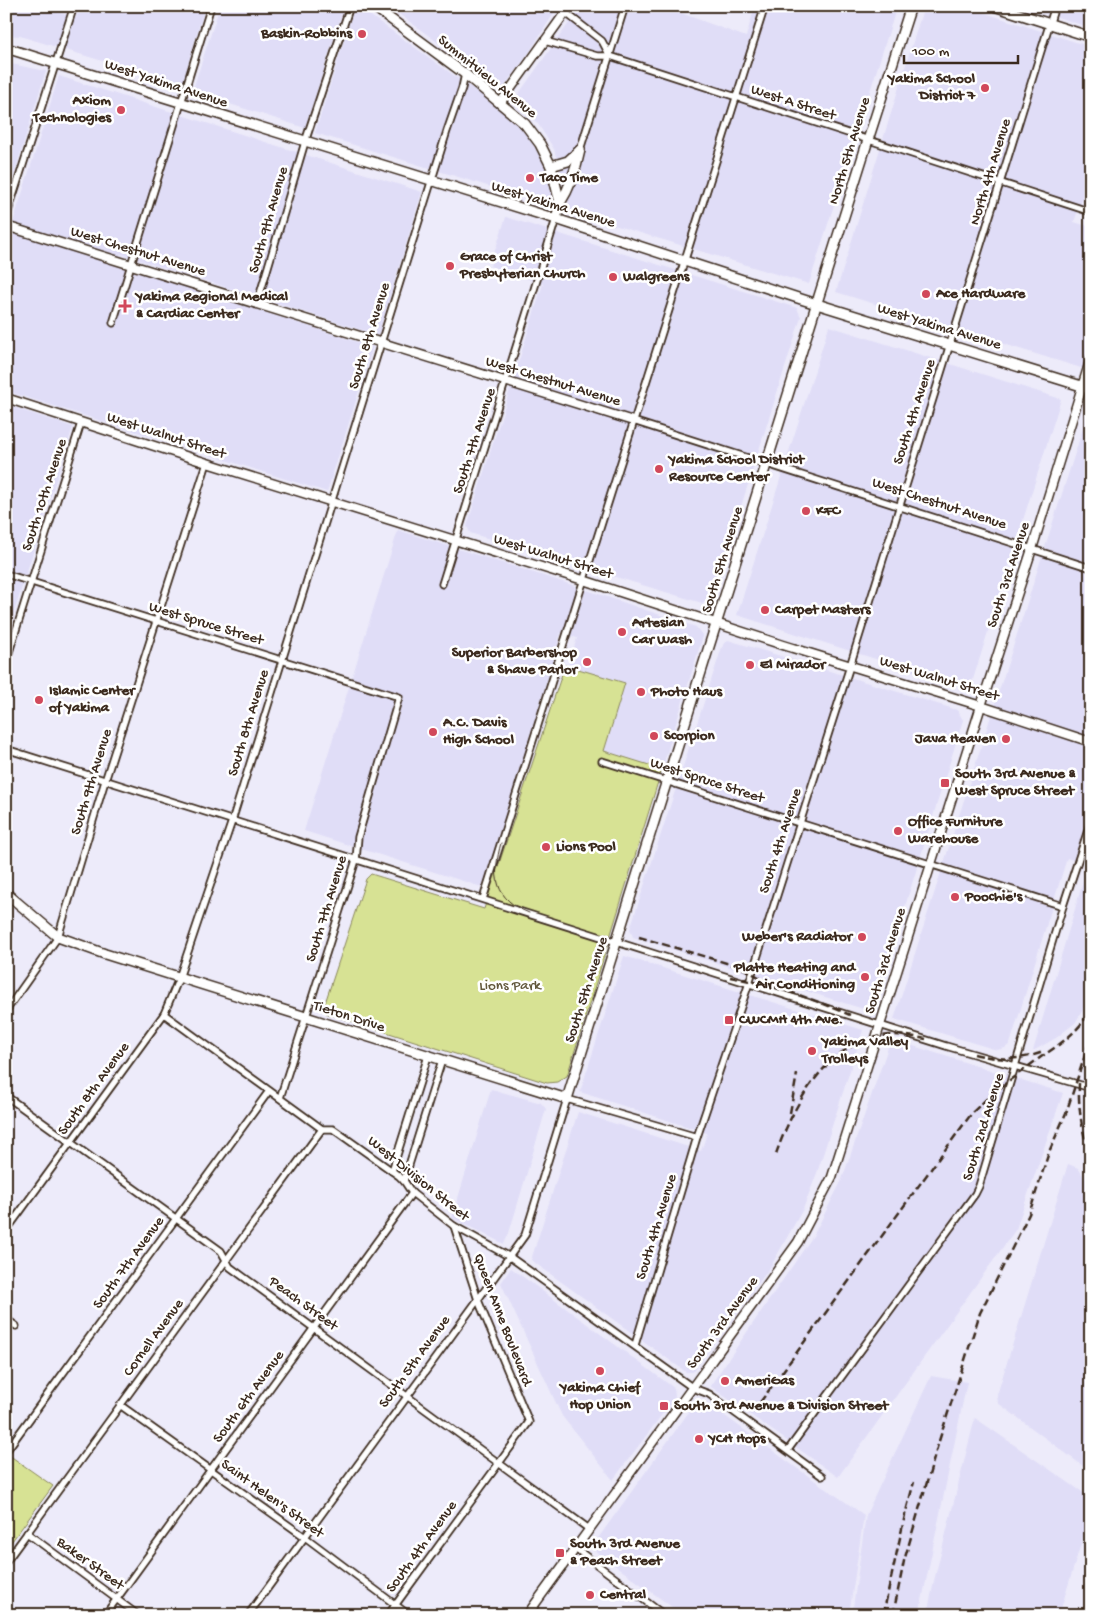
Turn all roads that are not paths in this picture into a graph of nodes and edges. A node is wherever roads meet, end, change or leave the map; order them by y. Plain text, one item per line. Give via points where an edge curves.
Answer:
1 (74, 6) edge
2 (211, 6) edge
3 (350, 6) edge
4 (373, 6) edge
5 (557, 6) edge
6 (625, 6) edge
7 (765, 6) edge
8 (911, 6) edge
9 (994, 6) edge
10 (1055, 6) edge
11 (568, 9) edge
12 (1049, 24) junction
13 (1091, 37) edge
14 (545, 41) junction
15 (6, 48) edge
16 (610, 56) junction
17 (56, 63) junction
18 (465, 74) junction
19 (735, 97) junction
20 (501, 102) junction
21 (181, 103) junction
22 (868, 140) junction
23 (305, 142) junction
24 (580, 150) junction
25 (551, 166) junction
26 (431, 181) junction
27 (1000, 182) junction
28 (560, 203) junction
29 (1091, 212) edge
30 (6, 218) edge
31 (556, 219) junction
32 (6, 226) edge
33 (684, 261) junction
34 (131, 265) junction
35 (257, 304) junction
36 (817, 304) junction
37 (113, 323) dead end
38 (381, 342) junction
39 (950, 345) junction
40 (1091, 358) edge
41 (506, 382) junction
42 (1086, 387) edge
43 (6, 398) edge
44 (633, 421) junction
45 (81, 423) junction
46 (207, 464) junction
47 (768, 464) junction
48 (330, 502) junction
49 (898, 505) junction
50 (456, 541) junction
51 (1032, 549) junction
52 (1091, 568) edge
53 (6, 574) edge
54 (583, 580) junction
55 (31, 582) junction
56 (442, 584) dead end
57 (156, 621) junction
58 (717, 624) junction
59 (282, 660) junction
60 (6, 662) edge
61 (850, 666) junction
62 (399, 696) joint
63 (981, 706) junction
64 (1091, 742) edge
65 (6, 749) edge
66 (602, 761) dead end
67 (105, 781) junction
68 (667, 781) junction
69 (232, 821) junction
70 (1091, 821) edge
71 (799, 824) junction
72 (356, 860) junction
73 (931, 865) junction
74 (6, 893) edge
75 (483, 899) junction
76 (1063, 906) junction
77 (58, 937) junction
78 (617, 942) junction
79 (179, 978) junction
80 (749, 983) junction
81 (6, 1011) edge
82 (164, 1014) junction
83 (306, 1018) junction
84 (881, 1025) junction
85 (428, 1056) junction
86 (442, 1060) junction
87 (1016, 1066) junction
88 (1091, 1088) edge
89 (269, 1091) junction
90 (6, 1096) edge
91 (280, 1098) junction
92 (567, 1099) junction
93 (322, 1129) junction
94 (698, 1137) junction
95 (70, 1143) junction
96 (392, 1171) junction
97 (404, 1181) junction
98 (412, 1193) junction
99 (176, 1219) junction
100 (454, 1226) junction
101 (6, 1231) edge
102 (510, 1256) junction
103 (226, 1259) junction
104 (478, 1300) junction
105 (6, 1319) edge
106 (16, 1326) dead end
107 (315, 1328) junction
108 (635, 1345) junction
109 (693, 1388) junction
110 (407, 1395) junction
111 (120, 1405) junction
112 (529, 1422) joint
113 (7, 1450) edge
114 (788, 1450) junction
115 (499, 1462) junction
116 (210, 1470) junction
117 (822, 1476) dead end
118 (589, 1528) junction
119 (27, 1533) junction
120 (305, 1537) junction
121 (575, 1548) junction
122 (6, 1562) edge
123 (117, 1599) junction
124 (395, 1605) junction
125 (105, 1615) edge
126 (138, 1615) edge
127 (248, 1615) edge
128 (388, 1615) edge
129 (409, 1615) edge
130 (527, 1615) edge
131 (664, 1615) edge

1 - 17 street
2 - 21 street
3 - 23 street, South 9th Avenue
4 - 18 main road, Summitview Avenue
5 - 11 street
6 - 16 street
7 - 19 street
8 - 22 main road, North 5th Avenue
9 - 12 main road
10 - 12 street, North 4th Avenue
11 - 14 street
11 - 16 street via 602,41
12 - 13 main road
12 - 27 street, North 4th Avenue
14 - 16 street, West A Street via 597,56
14 - 20 street
15 - 17 main road, West Yakima Avenue
16 - 19 street, West A Street
16 - 24 street
17 - 21 main road, West Yakima Avenue
17 - 30 street
18 - 20 main road, Summitview Avenue
18 - 26 street, South 8th Avenue
19 - 22 street, West A Street
19 - 33 street
20 - 25 main road, Summitview Avenue via 534,135
21 - 23 main road, West Yakima Avenue
21 - 34 street
22 - 27 street, West A Street
22 - 36 main road, North 5th Avenue
23 - 26 main road, West Yakima Avenue
23 - 35 street, South 9th Avenue
24 - 25 main road via 568,161
24 - 28 main road via 570,187
25 - 28 main road, Summitview Avenue
26 - 31 main road, West Yakima Avenue
26 - 38 street, South 8th Avenue
27 - 29 street, West A Street
27 - 39 street, North 4th Avenue
28 - 31 main road, Summitview Avenue
31 - 33 main road, West Yakima Avenue
31 - 41 street, South 7th Avenue
32 - 34 street, West Chestnut Avenue
33 - 36 main road, West Yakima Avenue
33 - 44 street
34 - 35 street, West Chestnut Avenue
34 - 37 street
35 - 38 street, West Chestnut Avenue
36 - 39 main road, West Yakima Avenue
36 - 47 main road, South 5th Avenue
38 - 41 street, West Chestnut Avenue
38 - 48 street, South 8th Avenue
39 - 42 main road, West Yakima Avenue
39 - 49 street, South 4th Avenue
40 - 42 street, South 3rd Avenue
41 - 44 street, West Chestnut Avenue
41 - 50 street, South 7th Avenue
42 - 51 street, South 3rd Avenue
43 - 45 street, West Walnut Street
44 - 47 street, West Chestnut Avenue
44 - 54 street
45 - 46 street, West Walnut Street
45 - 55 street, South 10th Avenue
46 - 48 street, West Walnut Street
46 - 57 street, South 9th Avenue
47 - 49 street, West Chestnut Avenue
47 - 58 main road, South 5th Avenue
48 - 50 street, West Walnut Street
48 - 59 street, South 8th Avenue
49 - 51 street, West Chestnut Avenue
49 - 61 street, South 4th Avenue
50 - 54 street, West Walnut Street
50 - 56 street, South 7th Avenue
51 - 52 street, West Chestnut Avenue
51 - 63 street, South 3rd Avenue
53 - 55 street, West Spruce Street
54 - 58 street, West Walnut Street
54 - 75 street
55 - 57 street, West Spruce Street
55 - 60 street, South 10th Avenue
57 - 59 street, West Spruce Street
57 - 67 street, South 9th Avenue
58 - 61 street, West Walnut Street
58 - 68 main road, South 5th Avenue
59 - 62 street, West Spruce Street
59 - 69 street, South 8th Avenue
61 - 63 street, West Walnut Street
61 - 71 street, South 4th Avenue
62 - 72 street, South 7th Avenue via 358,837
63 - 64 street, West Walnut Street
63 - 73 street, South 3rd Avenue
65 - 67 street
66 - 68 street, West Spruce Street
67 - 69 street
67 - 77 street, South 9th Avenue
68 - 71 street, West Spruce Street
68 - 78 main road, South 5th Avenue
69 - 72 street
69 - 79 street, South 8th Avenue
70 - 76 street, South 2nd Avenue
71 - 73 street, West Spruce Street
71 - 80 street, South 4th Avenue
72 - 75 street
72 - 83 street, South 7th Avenue
73 - 76 street, West Spruce Street
73 - 84 street, South 3rd Avenue
74 - 77 main road, Tieton Drive
75 - 78 street
76 - 87 street, South 2nd Avenue
77 - 79 main road, Tieton Drive
77 - 81 street, South 9th Avenue
78 - 80 street
78 - 92 main road, South 5th Avenue
79 - 82 street, South 8th Avenue
79 - 83 main road, Tieton Drive
80 - 84 street
80 - 94 street, South 4th Avenue
82 - 89 street, West Division Street
82 - 95 street, South 8th Avenue
83 - 85 main road, Tieton Drive
83 - 91 street, South 7th Avenue
84 - 87 street
84 - 109 street, South 3rd Avenue via 832,1177 815,1211 798,1242
85 - 86 main road, Tieton Drive
85 - 96 street
86 - 92 main road, Tieton Drive
86 - 97 street
87 - 88 street
87 - 114 street, South 2nd Avenue via 975,1194
89 - 91 street, West Division Street
89 - 99 street, South 7th Avenue
90 - 95 street, Peach Street
91 - 93 street, West Division Street
92 - 94 street, Tieton Drive
92 - 102 street, South 5th Avenue via 525,1235
93 - 96 street, West Division Street via 333,1129
93 - 103 street, Cornell Avenue
94 - 108 street, South 4th Avenue
95 - 99 street, Peach Street
95 - 101 street, South 8th Avenue
96 - 97 street, West Division Street
97 - 98 street, West Division Street
98 - 100 street, West Division Street
98 - 107 street, South 6th Avenue
99 - 103 street, Peach Street
99 - 113 street, South 7th Avenue
100 - 102 street, West Division Street
100 - 104 street, Queen Anne Boulevard
102 - 104 street, South 5th Avenue
102 - 108 street, West Division Street
103 - 107 street, Peach Street via 230,1267
103 - 111 street, Cornell Avenue
104 - 110 street, South 5th Avenue
104 - 112 street, Queen Anne Boulevard
105 - 106 street
107 - 110 street, Peach Street
107 - 116 street, South 6th Avenue
108 - 109 street, West Division Street
109 - 114 street, West Division Street via 709,1394
109 - 118 street, South 3rd Avenue
110 - 115 street, Peach Street
110 - 120 street, South 5th Avenue
111 - 116 street, Saint Helen's Street
111 - 119 street, Cornell Avenue
112 - 115 street, South 4th Avenue
114 - 117 street, West Division Street
115 - 118 street, Peach Street
115 - 124 street, South 4th Avenue
116 - 120 street, Saint Helen's Street
116 - 123 street, South 6th Avenue
118 - 121 street, South 3rd Avenue
119 - 122 street, Cornell Avenue
119 - 123 street, Baker Street
120 - 124 street, Saint Helen's Street
120 - 127 street, South 5th Avenue
121 - 130 street, South 3rd Avenue
121 - 131 street
123 - 125 street, South 6th Avenue
123 - 126 street, Baker Street
124 - 128 street, South 4th Avenue
124 - 129 street, Saint Helen's Street

